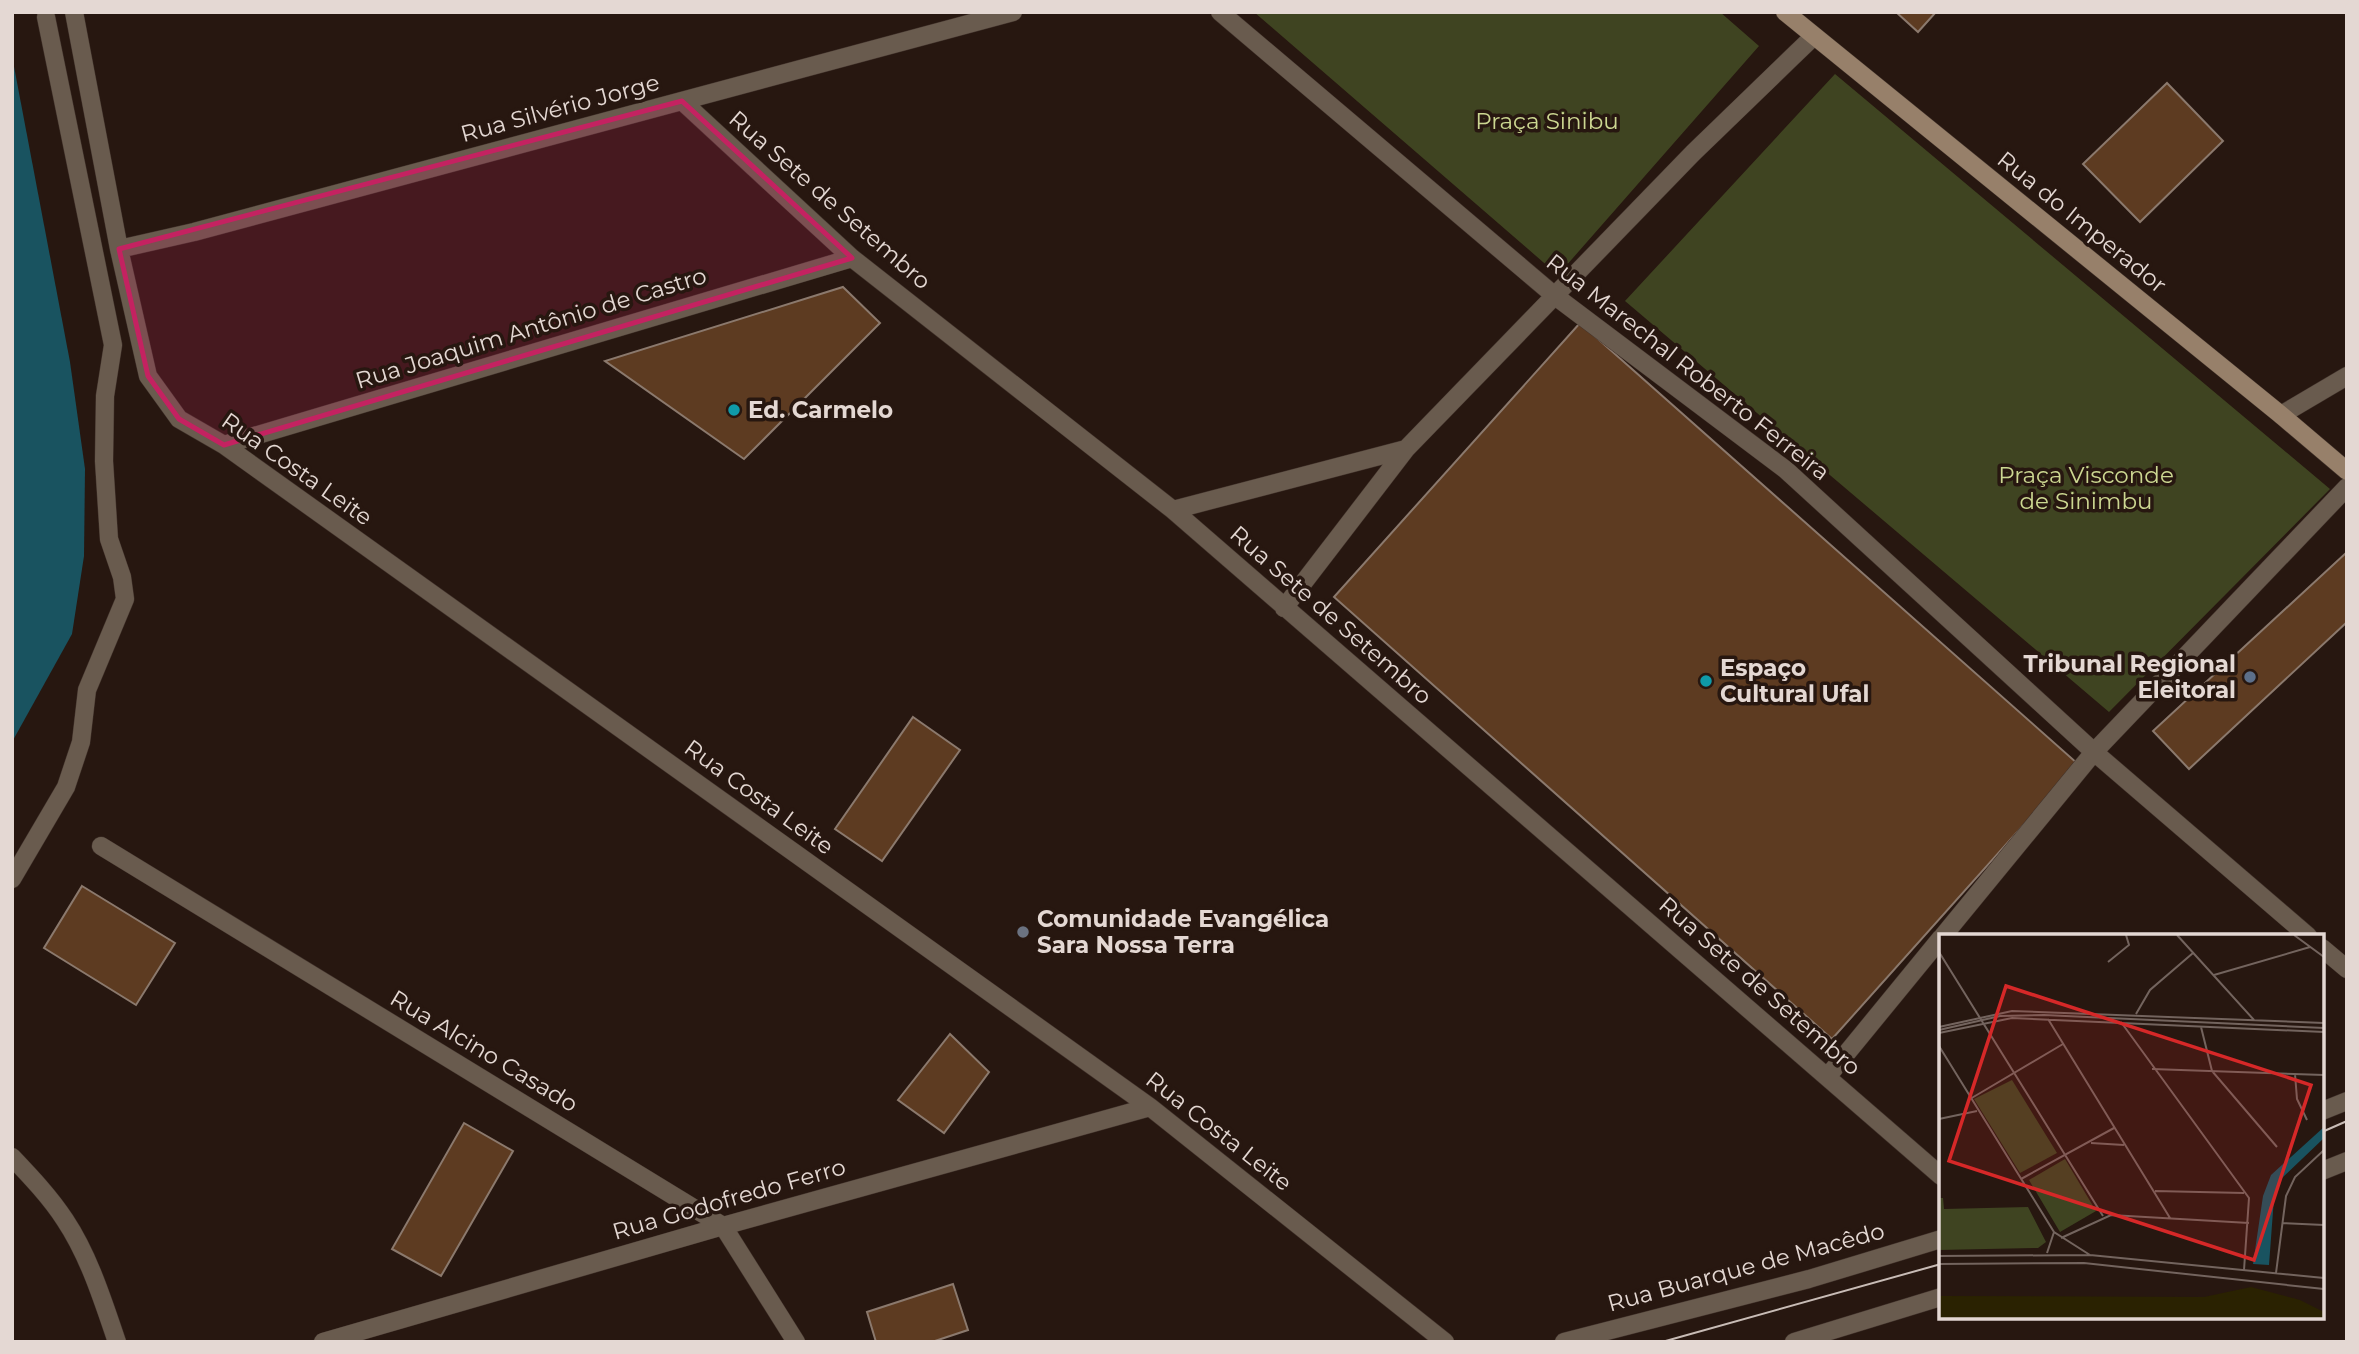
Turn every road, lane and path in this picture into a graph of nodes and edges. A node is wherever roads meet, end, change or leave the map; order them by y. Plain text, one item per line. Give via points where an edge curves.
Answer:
1 (74, 12) edge
2 (1013, 12) edge
3 (1220, 12) edge
4 (1786, 12) edge
5 (46, 17) dead end
6 (1814, 36) junction
7 (682, 101) junction
8 (120, 249) junction
9 (852, 258) junction
10 (1555, 296) junction
11 (2347, 376) edge
12 (2281, 415) junction
13 (224, 445) junction
14 (1406, 449) junction
15 (2347, 471) edge
16 (2347, 487) edge
17 (1173, 510) junction
18 (1284, 608) junction
19 (2094, 752) junction
20 (101, 846) dead end
21 (12, 879) edge
22 (1944, 934) edge
23 (2306, 934) edge
24 (1939, 941) edge
25 (2324, 950) edge
26 (2347, 969) edge
27 (1828, 1076) junction
28 (2347, 1101) edge
29 (1150, 1107) junction
30 (2324, 1110) edge
31 (12, 1157) edge
32 (2347, 1161) edge
33 (2324, 1170) edge
34 (1939, 1174) edge
35 (723, 1226) junction
36 (1939, 1239) edge
37 (1939, 1298) edge
38 (117, 1342) edge
39 (323, 1342) edge
40 (796, 1342) edge
41 (1445, 1342) edge
42 (1564, 1342) edge
43 (1794, 1342) edge

1 - 8 street, Rua Costa Leite
2 - 7 street, Rua Silvério Jorge
3 - 10 street, Rua Marechal Roberto Ferreira
4 - 6 main road, Rua do Imperador
5 - 21 street via 113,345 105,396 104,461 110,539 125,599 87,690 81,742 66,787
6 - 10 street
6 - 12 main road, Rua do Imperador
7 - 8 street, Rua Silvério Jorge
7 - 9 street, Rua Sete de Setembro
8 - 13 street, Rua Costa Leite via 148,376 179,419
9 - 13 street, Rua Joaquim Antônio de Castro
9 - 17 street, Rua Sete de Setembro
10 - 14 street
10 - 19 street, Rua Marechal Roberto Ferreira via 1786,470
11 - 12 street
12 - 15 main road, Rua do Imperador
13 - 29 street, Rua Costa Leite
14 - 17 street
14 - 18 street
16 - 19 street
17 - 18 street, Rua Sete de Setembro
18 - 27 street, Rua Sete de Setembro
19 - 22 street
19 - 23 street, Rua Marechal Roberto Ferreira
20 - 35 street, Rua Alcino Casado
24 - 27 street
25 - 26 street
27 - 34 street, Rua Sete de Setembro
28 - 30 street
29 - 35 street, Rua Godofredo Ferro
29 - 41 street, Rua Costa Leite
31 - 38 street via 66,1222 96,1281
32 - 33 street
35 - 39 street, Rua Godofredo Ferro
35 - 40 street, Rua Alcino Casado
36 - 42 street, Rua Buarque de Macêdo via 1809,1279
37 - 43 street

